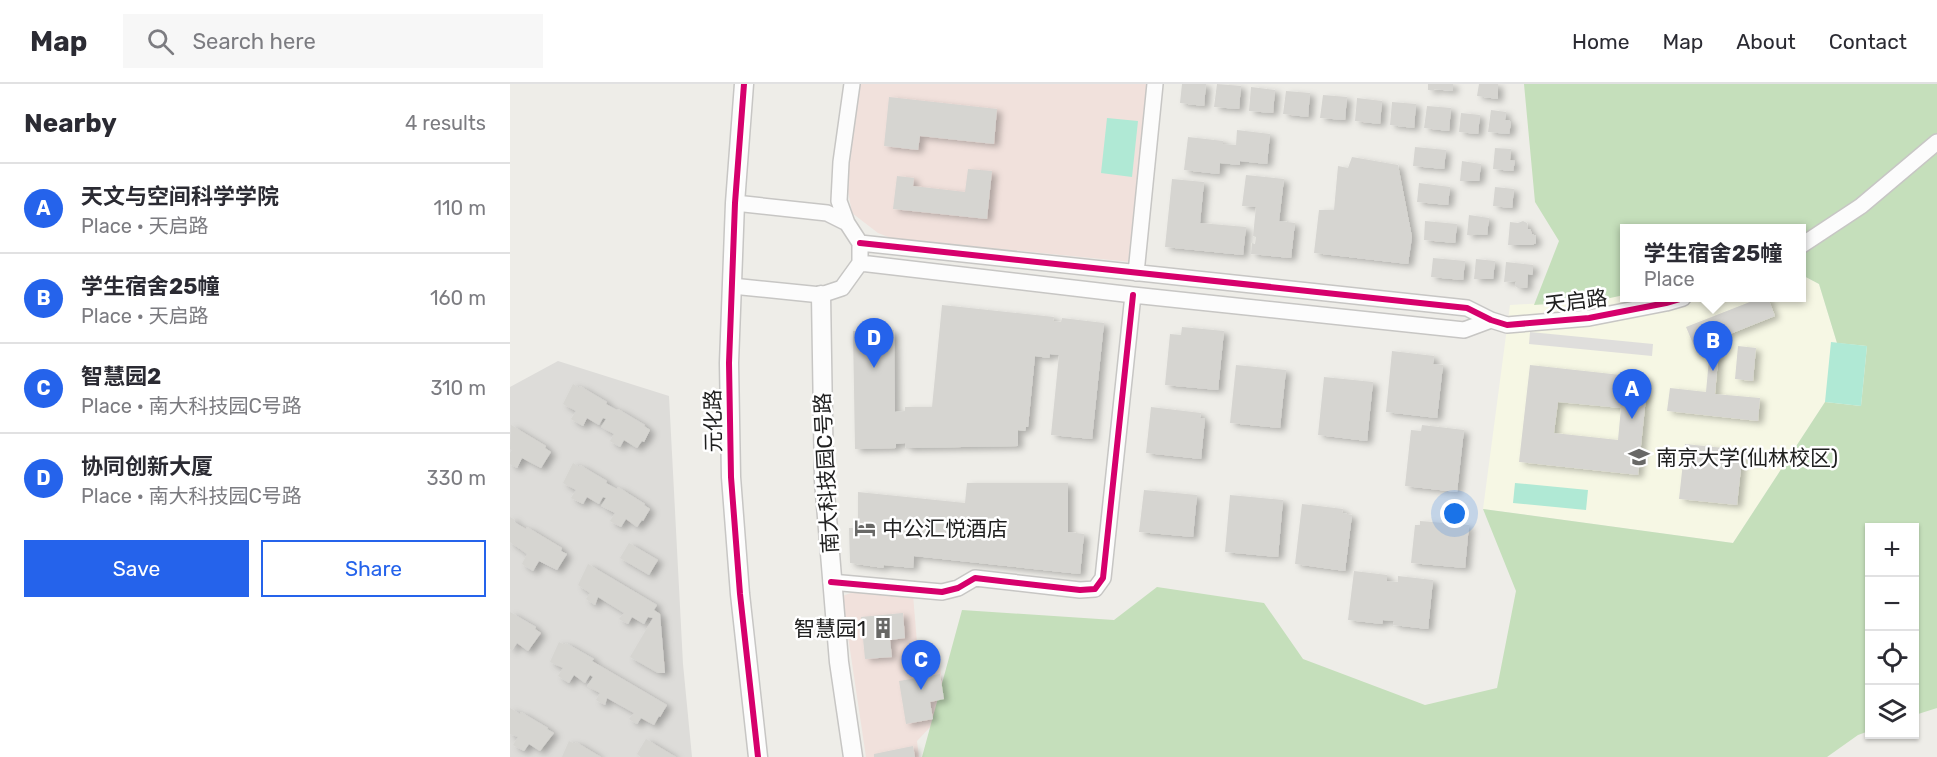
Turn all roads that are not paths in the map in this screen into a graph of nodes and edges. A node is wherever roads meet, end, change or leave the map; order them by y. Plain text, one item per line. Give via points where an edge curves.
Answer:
1 (744, 84) edge
2 (852, 84) edge
3 (1155, 84) edge
4 (1937, 142) edge
5 (735, 203) junction
6 (847, 223) junction
7 (1806, 242) edge
8 (860, 243) junction
9 (860, 263) junction
10 (1136, 273) junction
11 (732, 286) junction
12 (822, 295) junction
13 (1133, 295) junction
14 (1669, 302) edge
15 (1491, 320) junction
16 (831, 582) junction
17 (758, 757) edge
18 (853, 757) edge

1 - 5 street, 元化路
2 - 6 street via 839,201
3 - 10 street
4 - 7 street via 1861,206
5 - 6 street via 827,213
5 - 11 street, 元化路
6 - 8 street
8 - 9 street
8 - 10 street
9 - 12 street via 842,288
9 - 13 street
10 - 15 street via 1467,308
11 - 12 street
11 - 17 street, 元化路 via 731,477
12 - 16 street, 南大科技园C号路 via 824,481
13 - 15 street via 1464,330
13 - 16 street via 1103,578 1095,589 975,578 942,592
14 - 15 street, 天启路 via 1589,318 1507,325
16 - 18 street, 南大科技园C号路

